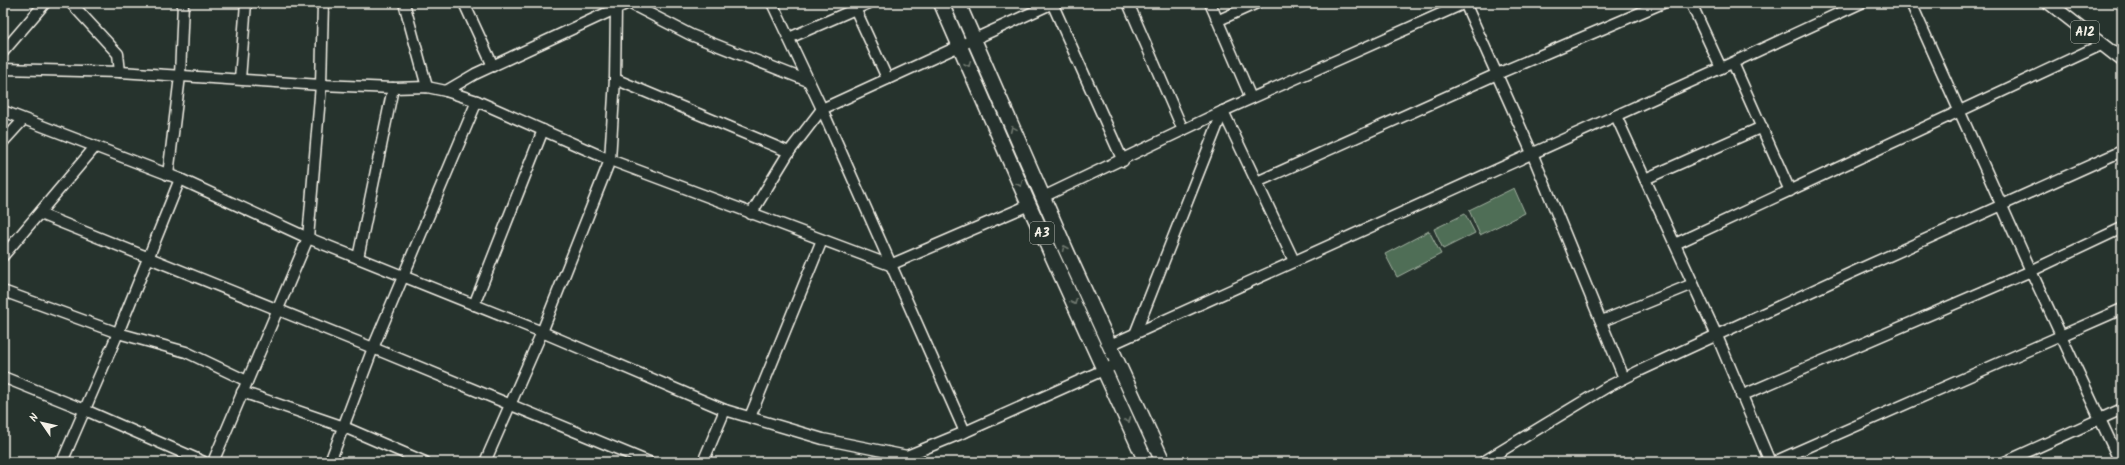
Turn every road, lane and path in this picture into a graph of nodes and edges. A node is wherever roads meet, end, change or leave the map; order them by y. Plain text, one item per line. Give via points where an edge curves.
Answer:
1 (45, 3) edge
2 (71, 3) edge
3 (183, 3) edge
4 (246, 3) edge
5 (323, 3) edge
6 (404, 3) edge
7 (464, 3) edge
8 (628, 3) edge
9 (772, 3) edge
10 (869, 3) edge
11 (941, 3) edge
12 (958, 3) edge
13 (1053, 3) edge
14 (1128, 3) edge
15 (1210, 3) edge
16 (1257, 3) edge
17 (1465, 3) edge
18 (1663, 3) edge
19 (1691, 3) edge
20 (1861, 3) edge
21 (1911, 3) edge
22 (2049, 3) edge
23 (615, 5) edge
24 (854, 6) edge
25 (1219, 20) junction
26 (789, 38) junction
27 (973, 39) junction
28 (960, 45) junction
29 (2101, 45) junction
30 (3, 52) edge
31 (2122, 60) edge
32 (1734, 62) junction
33 (493, 66) junction
34 (1721, 68) junction
35 (3, 69) edge
36 (120, 72) junction
37 (1497, 74) junction
38 (180, 76) junction
39 (887, 78) junction
40 (615, 79) junction
41 (240, 80) junction
42 (808, 81) junction
43 (321, 85) junction
44 (427, 87) junction
45 (393, 88) junction
46 (446, 91) junction
47 (1251, 98) junction
48 (477, 101) junction
49 (822, 109) junction
50 (3, 111) edge
51 (1224, 111) junction
52 (1961, 111) junction
53 (1616, 116) junction
54 (23, 120) junction
55 (1762, 127) junction
56 (543, 130) junction
57 (1183, 130) junction
58 (3, 142) edge
59 (95, 147) junction
60 (2122, 151) edge
61 (790, 152) junction
62 (1532, 153) junction
63 (610, 160) junction
64 (1123, 161) junction
65 (168, 175) junction
66 (180, 179) junction
67 (1645, 179) junction
68 (1257, 182) junction
69 (1790, 191) junction
70 (1043, 197) junction
71 (1029, 205) junction
72 (2001, 206) junction
73 (40, 214) junction
74 (751, 214) junction
75 (2122, 228) edge
76 (308, 238) junction
77 (822, 240) junction
78 (1675, 244) junction
79 (3, 256) edge
80 (149, 258) junction
81 (358, 258) junction
82 (1294, 261) junction
83 (890, 265) junction
84 (2031, 271) junction
85 (403, 276) junction
86 (1693, 284) junction
87 (3, 290) edge
88 (474, 305) junction
89 (2122, 309) edge
90 (278, 310) junction
91 (1602, 321) junction
92 (542, 332) junction
93 (118, 334) junction
94 (1135, 334) junction
95 (1717, 336) junction
96 (2062, 337) junction
97 (1110, 345) junction
98 (373, 348) junction
99 (1119, 363) junction
100 (1104, 369) junction
101 (3, 377) edge
102 (1624, 378) junction
103 (247, 381) junction
104 (242, 392) junction
105 (1741, 396) junction
106 (509, 406) junction
107 (2122, 409) edge
108 (85, 410) junction
109 (725, 410) junction
110 (750, 417) junction
111 (2101, 419) junction
112 (344, 427) junction
113 (965, 432) junction
114 (907, 456) junction
115 (62, 462) edge
116 (204, 462) edge
117 (213, 462) edge
118 (330, 462) edge
119 (425, 462) edge
120 (485, 462) edge
121 (649, 462) edge
122 (703, 462) edge
123 (892, 462) edge
124 (1146, 462) edge
125 (1163, 462) edge
126 (1483, 462) edge
127 (1770, 462) edge
128 (1774, 462) edge
129 (2005, 462) edge
130 (2120, 462) edge

1 - 30 street
2 - 36 street via 118,54
3 - 38 street
4 - 41 street
5 - 43 street
6 - 44 street
7 - 33 street
8 - 23 street
8 - 42 street via 691,35
9 - 26 street
10 - 24 street
11 - 28 highway, A3
12 - 27 highway, A3
13 - 27 street
13 - 64 street
14 - 57 street
15 - 25 street
16 - 25 street
17 - 37 street
17 - 47 street
18 - 37 street
19 - 34 street
20 - 32 street
21 - 52 street
22 - 29 main road, A12
23 - 33 street
23 - 40 street
24 - 26 street
24 - 39 street
25 - 47 street
26 - 42 street
27 - 28 street
70 -> 27 highway, A3
28 - 39 street
28 -> 71 highway, A3
29 - 31 main road, A12
29 - 52 street
32 - 34 street
32 - 55 street
33 - 46 street
34 - 53 street
35 - 36 street
36 - 38 street
37 - 62 street
37 - 68 street
38 - 41 street
38 - 65 street
39 - 49 street
40 - 61 street
40 - 63 street
41 - 43 street
42 - 49 street
43 - 45 street
43 - 76 street
44 - 45 street
44 - 46 street
45 - 81 street
46 - 48 street
47 - 51 street
48 - 56 street
48 - 85 street
49 - 61 street
49 - 83 street
50 - 54 street
51 - 57 street
51 - 68 street
51 - 94 street
52 - 69 street
52 - 72 street
53 - 62 street
53 - 67 street
54 - 58 street
54 - 59 street
55 - 67 street
55 - 69 street
56 - 63 street
56 - 88 street
57 - 64 street
59 - 65 street
59 - 73 street
60 - 72 street
61 - 74 street
62 - 82 street
62 - 91 street
63 - 74 street
63 - 92 street
64 - 70 street
65 - 66 street
66 - 76 street
66 - 80 street
67 - 78 street
68 - 82 street
69 - 78 street
97 -> 70 highway, A3
71 - 83 street
71 -> 100 highway, A3
72 - 84 street
72 - 95 street
73 - 79 street
73 - 80 street
74 - 77 street
75 - 84 street
76 - 81 street
76 - 90 street
77 - 83 street
77 - 110 street
78 - 86 street
80 - 90 street
80 - 93 street
81 - 85 street
82 - 94 street
83 - 113 street
84 - 96 street
84 - 105 street
85 - 88 street
85 - 98 street
86 - 91 street
86 - 95 street
87 - 93 street
88 - 92 street
89 - 96 street
90 - 98 street
90 - 103 street
91 - 102 street
92 - 106 street
92 - 109 street
93 - 103 street via 186,352
93 - 108 street
94 - 97 street
95 - 102 street
95 - 105 street
96 - 111 street
96 - 128 street
97 - 99 highway, A3
98 - 106 street
98 - 112 street
99 - 100 street
99 - 125 highway, A3
100 - 113 street
100 -> 124 highway, A3
101 - 108 street
102 - 126 street
103 - 104 street
104 - 112 street
104 - 117 street
105 - 127 street
106 - 120 street
106 - 121 street
107 - 111 street
108 - 115 street
108 - 116 street
109 - 110 street
109 - 122 street
110 - 114 street via 823,439
111 - 129 street
111 - 130 street
112 - 118 street
112 - 119 street
113 - 114 street
114 - 123 street

